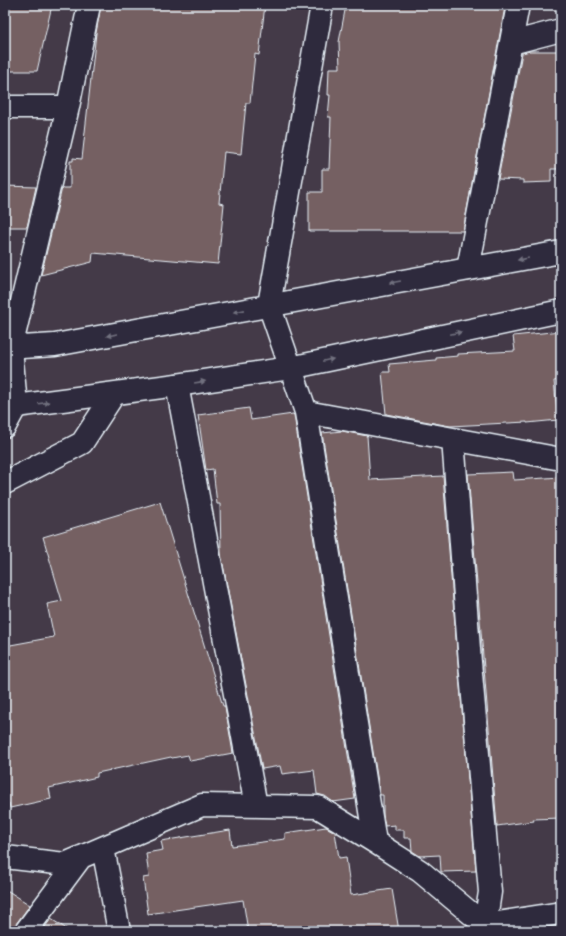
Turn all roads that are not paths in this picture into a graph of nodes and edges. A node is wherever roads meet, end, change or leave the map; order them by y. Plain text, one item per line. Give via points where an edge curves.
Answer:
1 (88, 5) edge
2 (322, 5) edge
3 (518, 5) edge
4 (561, 30) edge
5 (510, 43) junction
6 (5, 107) edge
7 (68, 107) junction
8 (561, 252) edge
9 (468, 269) junction
10 (269, 305) junction
11 (561, 311) edge
12 (8, 348) edge
13 (290, 368) junction
14 (177, 385) junction
15 (114, 394) junction
16 (10, 406) edge
17 (306, 412) junction
18 (5, 426) edge
19 (453, 439) junction
20 (561, 459) edge
21 (5, 483) edge
22 (256, 806) junction
23 (375, 842) junction
24 (103, 848) junction
25 (5, 857) edge
26 (81, 857) junction
27 (561, 913) edge
28 (488, 929) edge
29 (26, 931) edge
30 (119, 931) edge

1 - 7 street
2 - 10 street
3 - 5 street
4 - 5 street
5 - 9 street
6 - 7 street
7 - 12 street
8 -> 9 street
9 -> 10 street
10 -> 12 street via 55,345
10 - 13 street
13 -> 11 street
12 - 16 street
14 -> 13 street
13 - 17 street
14 - 15 street
14 - 22 street
16 -> 15 street
15 - 21 street via 82,442
16 - 18 street
17 - 19 street
17 - 23 street
19 - 20 street
19 - 28 street via 490,892
22 - 23 street via 318,807
22 - 24 street via 202,805
23 - 28 street via 420,871
24 - 26 street
24 - 30 street
25 - 26 street via 65,864
26 - 29 street
27 - 28 street

